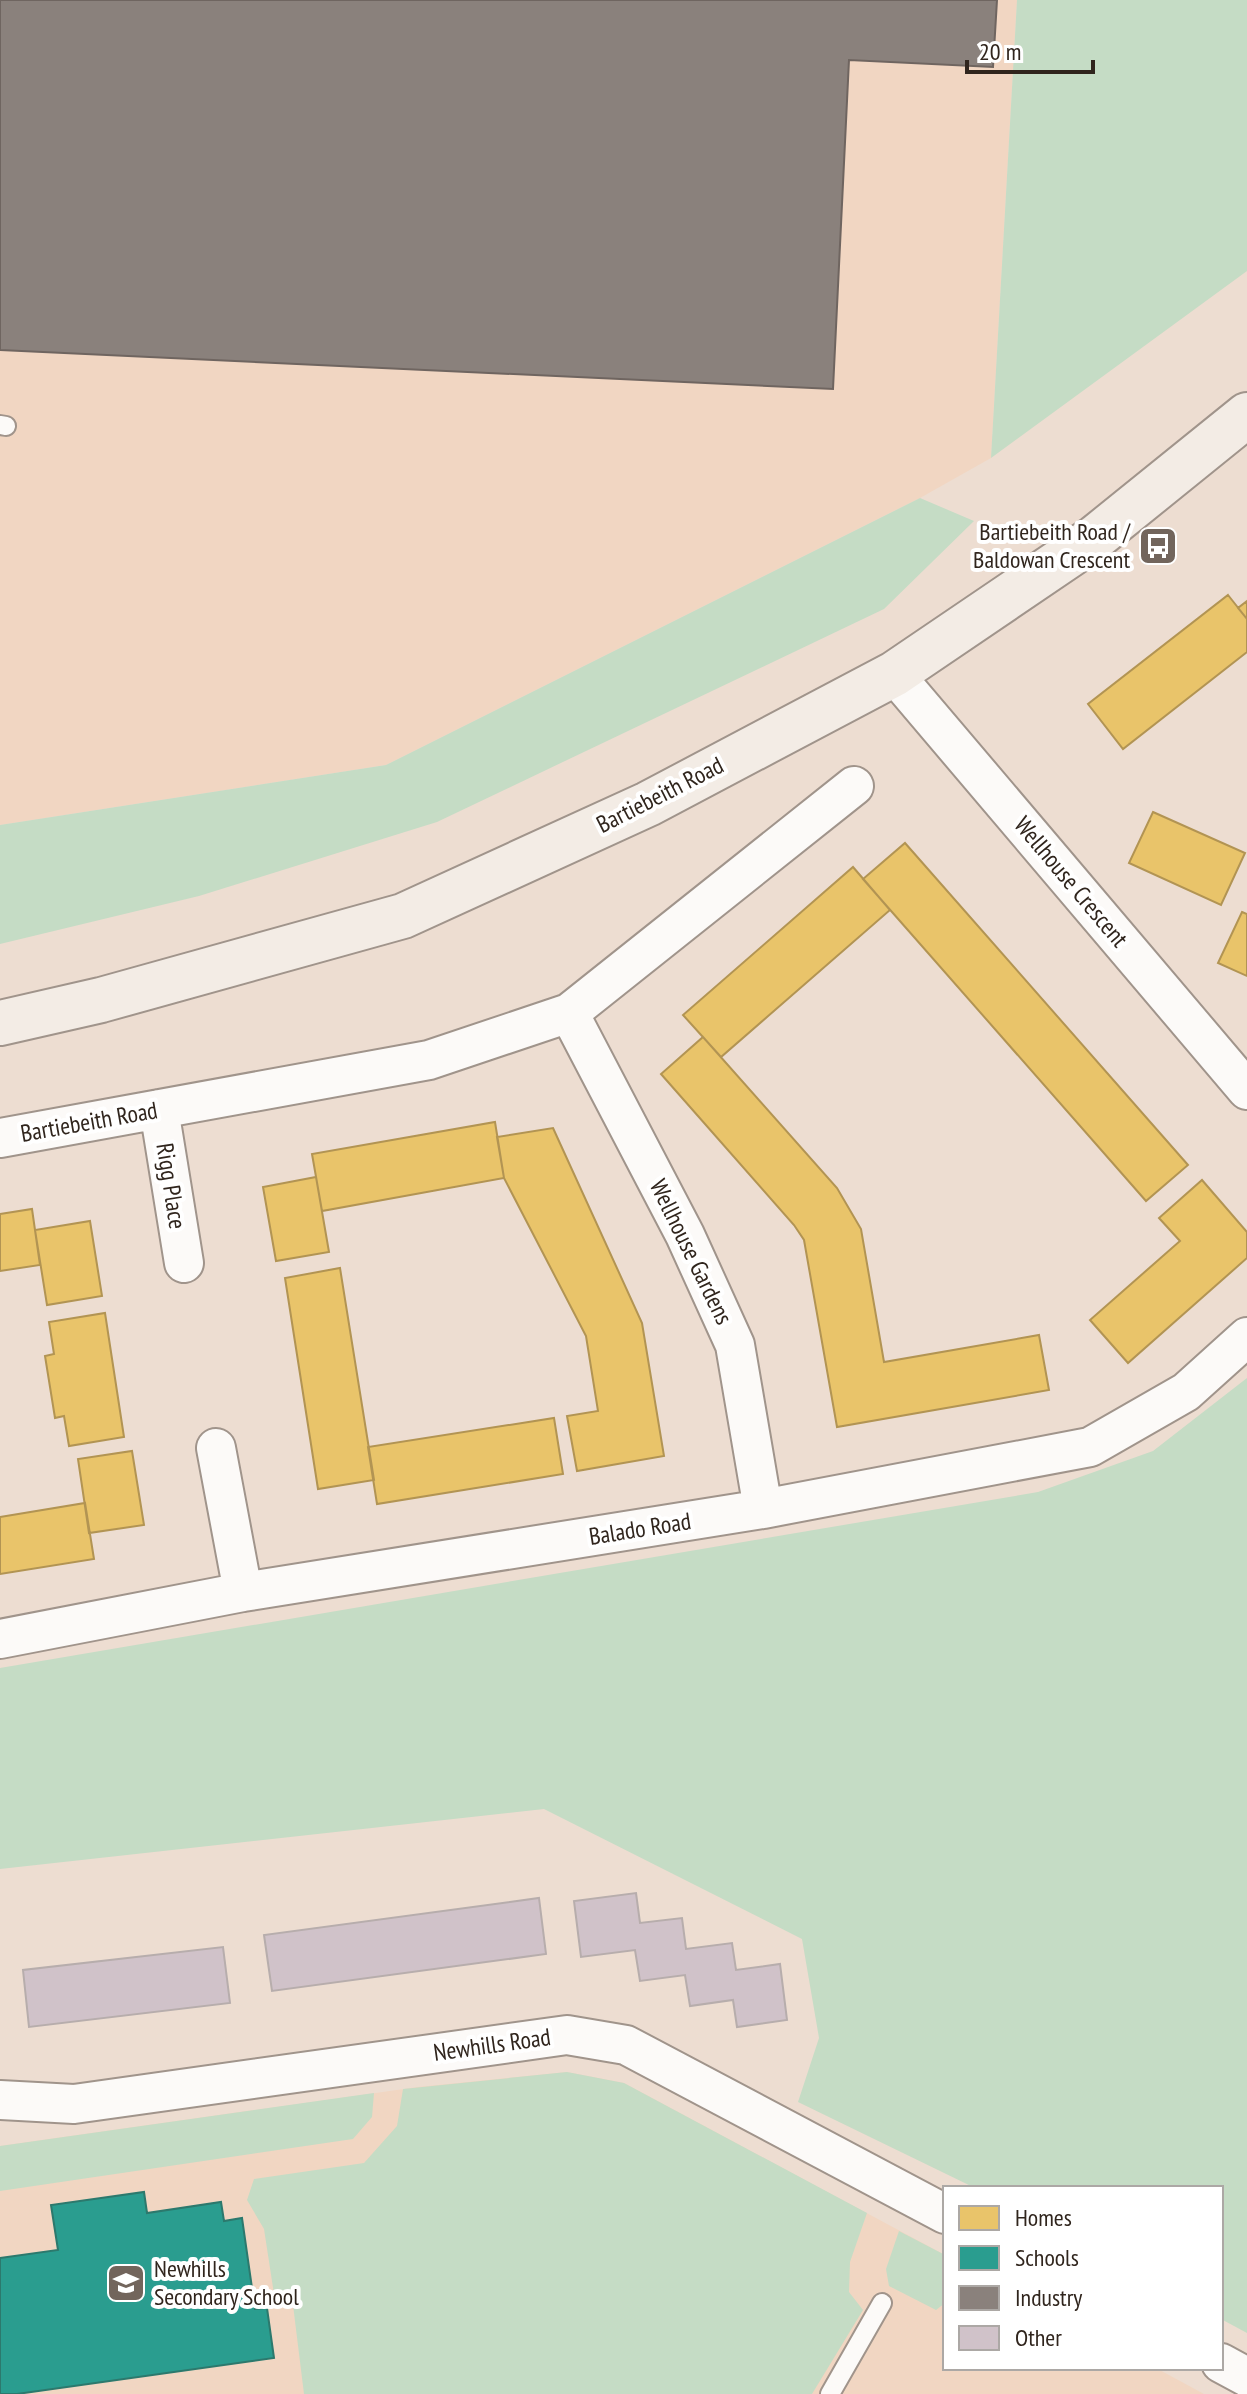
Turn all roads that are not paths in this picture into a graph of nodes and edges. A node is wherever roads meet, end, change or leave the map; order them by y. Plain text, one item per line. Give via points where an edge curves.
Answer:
1 (1247, 415) edge
2 (894, 674) junction
3 (854, 786) dead end
4 (569, 1013) junction
5 (0, 1023) edge
6 (1247, 1090) edge
7 (159, 1109) junction
8 (0, 1138) edge
9 (184, 1263) dead end
10 (1247, 1337) edge
11 (216, 1448) dead end
12 (763, 1509) junction
13 (243, 1592) junction
14 (0, 1639) edge
15 (0, 2100) edge
16 (943, 2213) edge
17 (882, 2303) dead end
18 (1223, 2364) edge
19 (1247, 2377) edge
20 (830, 2394) edge

1 - 2 street, Bartiebeith Road via 1096,537
2 - 5 street, Bartiebeith Road via 648,804 403,916
2 - 6 street, Wellhouse Crescent
3 - 4 street, Bartiebeith Road
4 - 7 street, Bartiebeith Road via 429,1060
4 - 12 street, Wellhouse Gardens via 685,1235 735,1345
7 - 8 street, Bartiebeith Road
7 - 9 street, Rigg Place
10 - 12 street, Balado Road via 1186,1392 1090,1447
11 - 13 street
12 - 13 street, Balado Road
13 - 14 street, Balado Road
15 - 16 street, Newhills Road via 74,2104 567,2035 626,2045
17 - 20 lane
18 - 19 street

